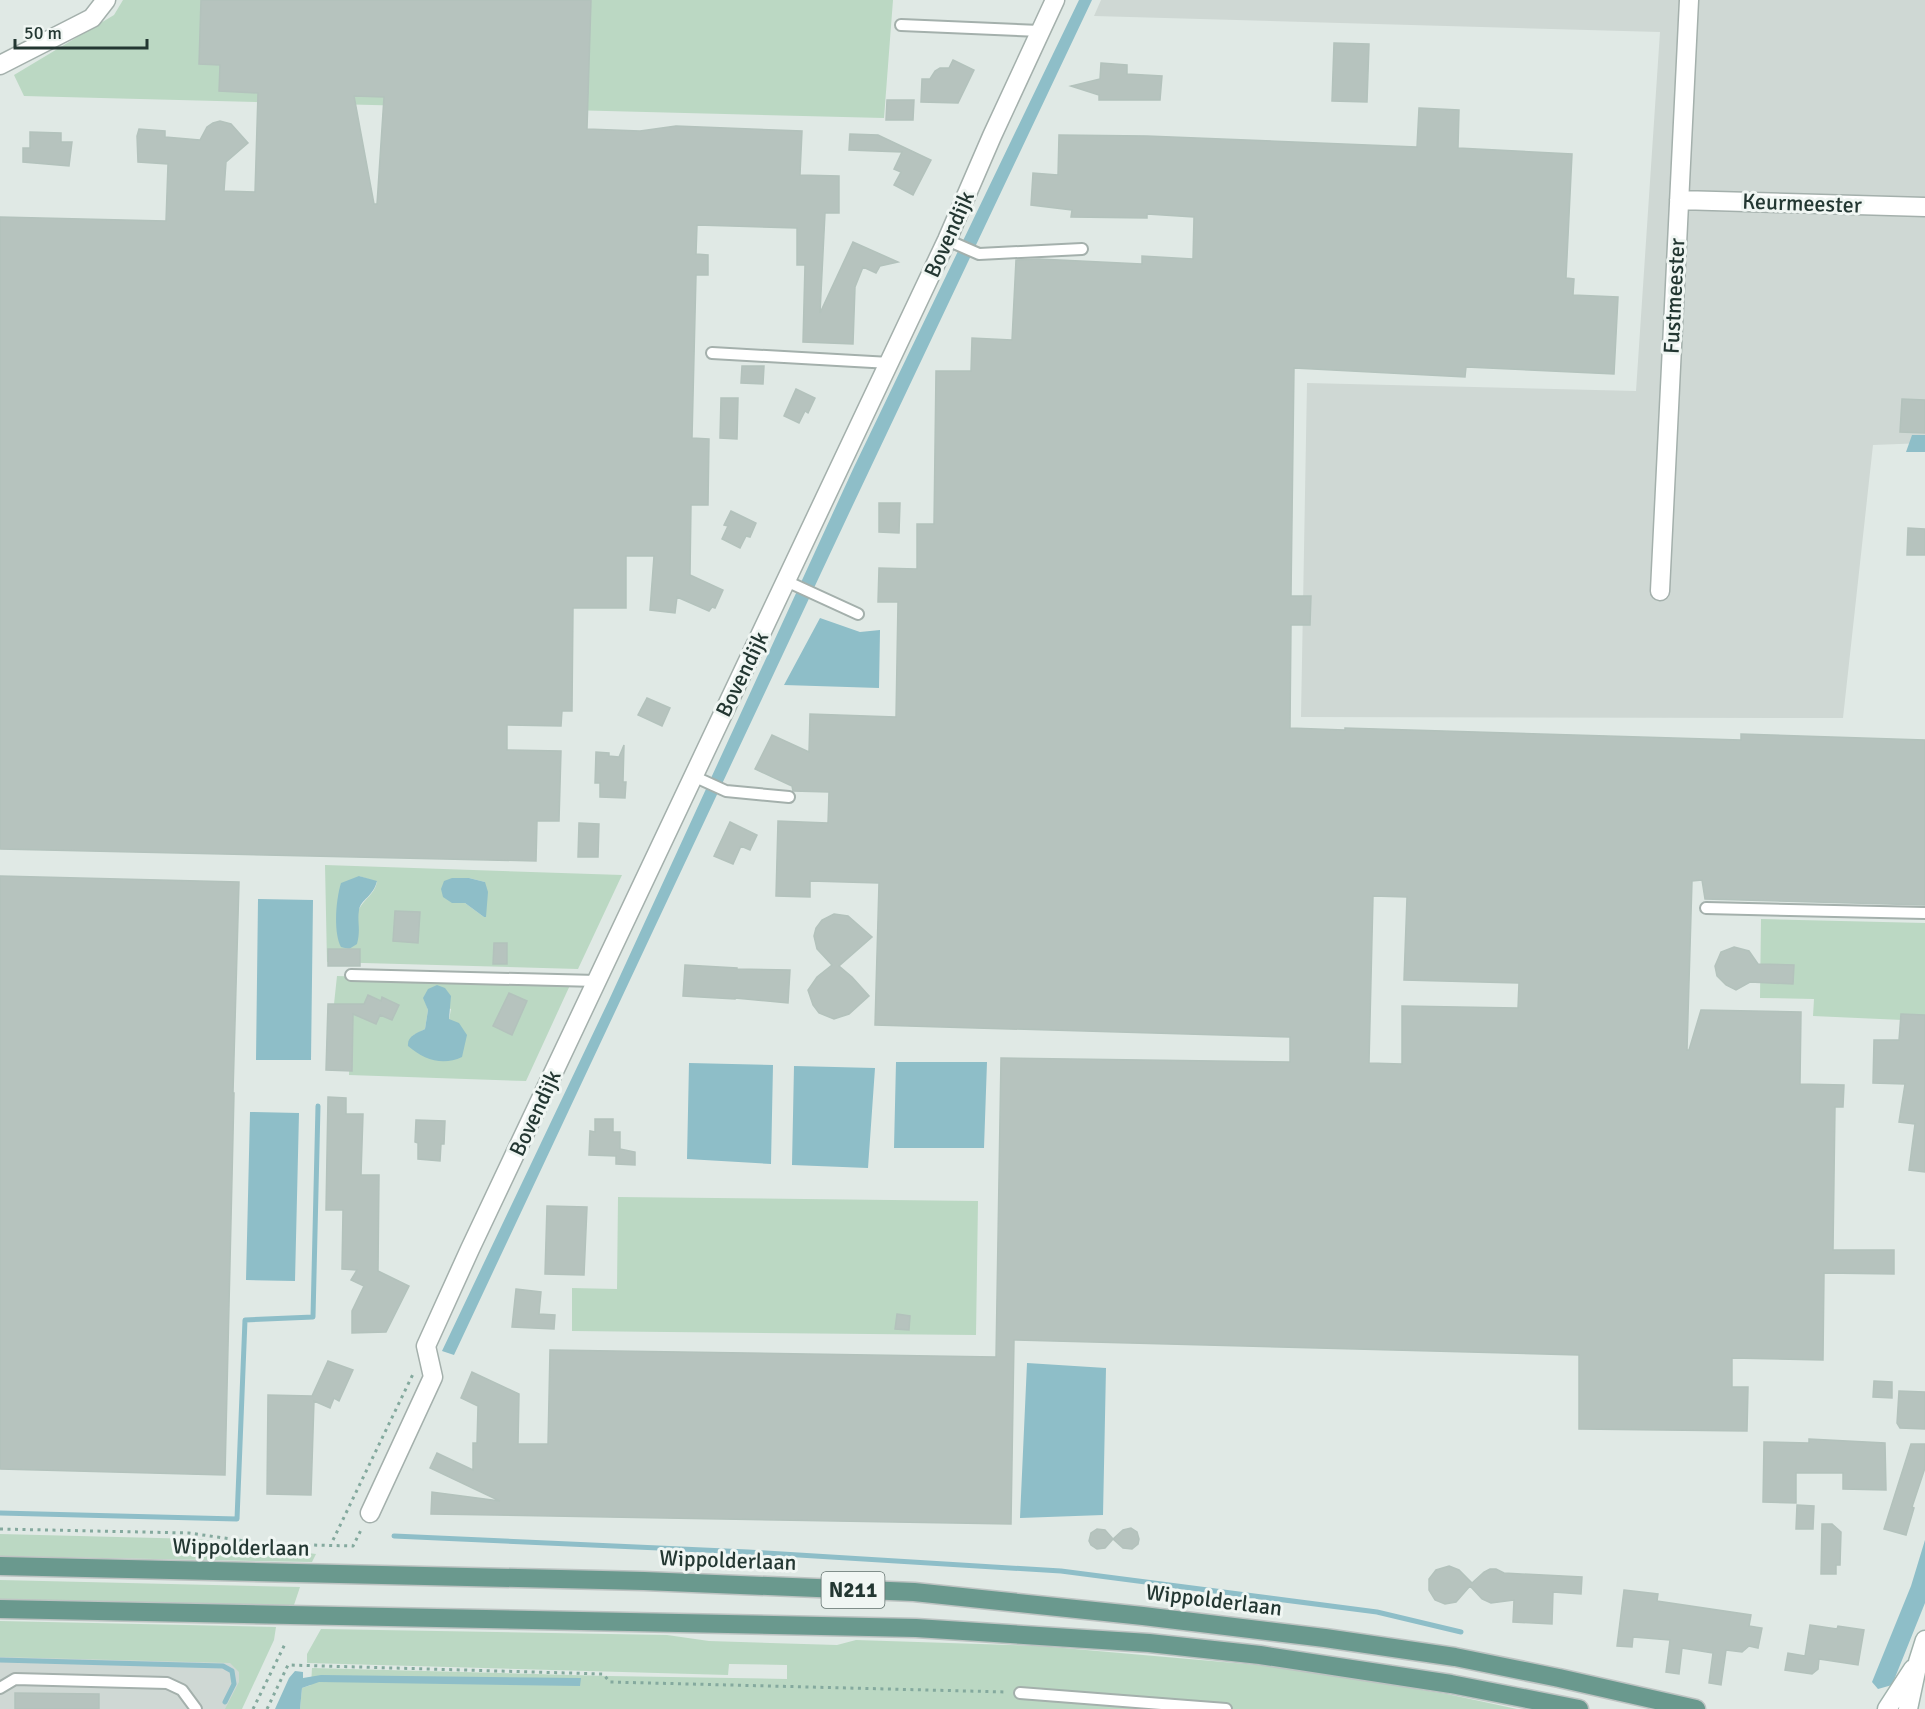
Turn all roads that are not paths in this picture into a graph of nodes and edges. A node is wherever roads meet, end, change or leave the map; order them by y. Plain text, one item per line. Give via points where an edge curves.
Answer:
1 (106, 0) edge
2 (1055, 0) edge
3 (1689, 0) edge
4 (901, 25) dead end
5 (1040, 31) junction
6 (0, 65) edge
7 (1679, 200) junction
8 (1925, 207) edge
9 (951, 242) junction
10 (1082, 249) dead end
11 (712, 353) dead end
12 (890, 363) junction
13 (790, 583) junction
14 (1660, 591) dead end
15 (858, 614) dead end
16 (698, 778) junction
17 (789, 797) dead end
18 (1706, 908) dead end
19 (1925, 913) edge
20 (351, 975) dead end
21 (597, 981) junction
22 (370, 1513) road end
23 (0, 1566) edge
24 (0, 1609) edge
25 (1925, 1640) edge
26 (1918, 1662) junction
27 (0, 1688) edge
28 (1020, 1693) road end
29 (196, 1709) edge
30 (1226, 1709) edge
31 (1579, 1709) edge
32 (1696, 1709) edge
33 (1887, 1709) edge
34 (1908, 1709) edge

1 - 6 street via 92,18
2 - 5 street, Bovendijk
3 - 7 street, Fustmeester
4 - 5 lane
5 - 9 street, Bovendijk
7 - 8 street, Keurmeester
7 - 14 street, Fustmeester
9 - 10 lane via 980,254
9 - 12 street, Bovendijk
11 - 12 lane
12 - 13 street, Bovendijk
13 - 15 lane
13 - 16 street, Bovendijk
16 - 17 lane via 726,791
16 - 21 street, Bovendijk
18 - 19 lane
20 - 21 lane
21 - 22 street, Bovendijk via 426,1346 433,1377
23 - 32 main road, Wippolderlaan / N211 via 644,1581 914,1593 1325,1638 1466,1660
24 - 31 main road, N211 via 916,1628 1149,1643 1260,1655 1451,1684
25 - 26 street
26 - 33 street
26 - 34 street
27 - 29 lane via 15,1679 167,1683 182,1690
28 - 30 lane

